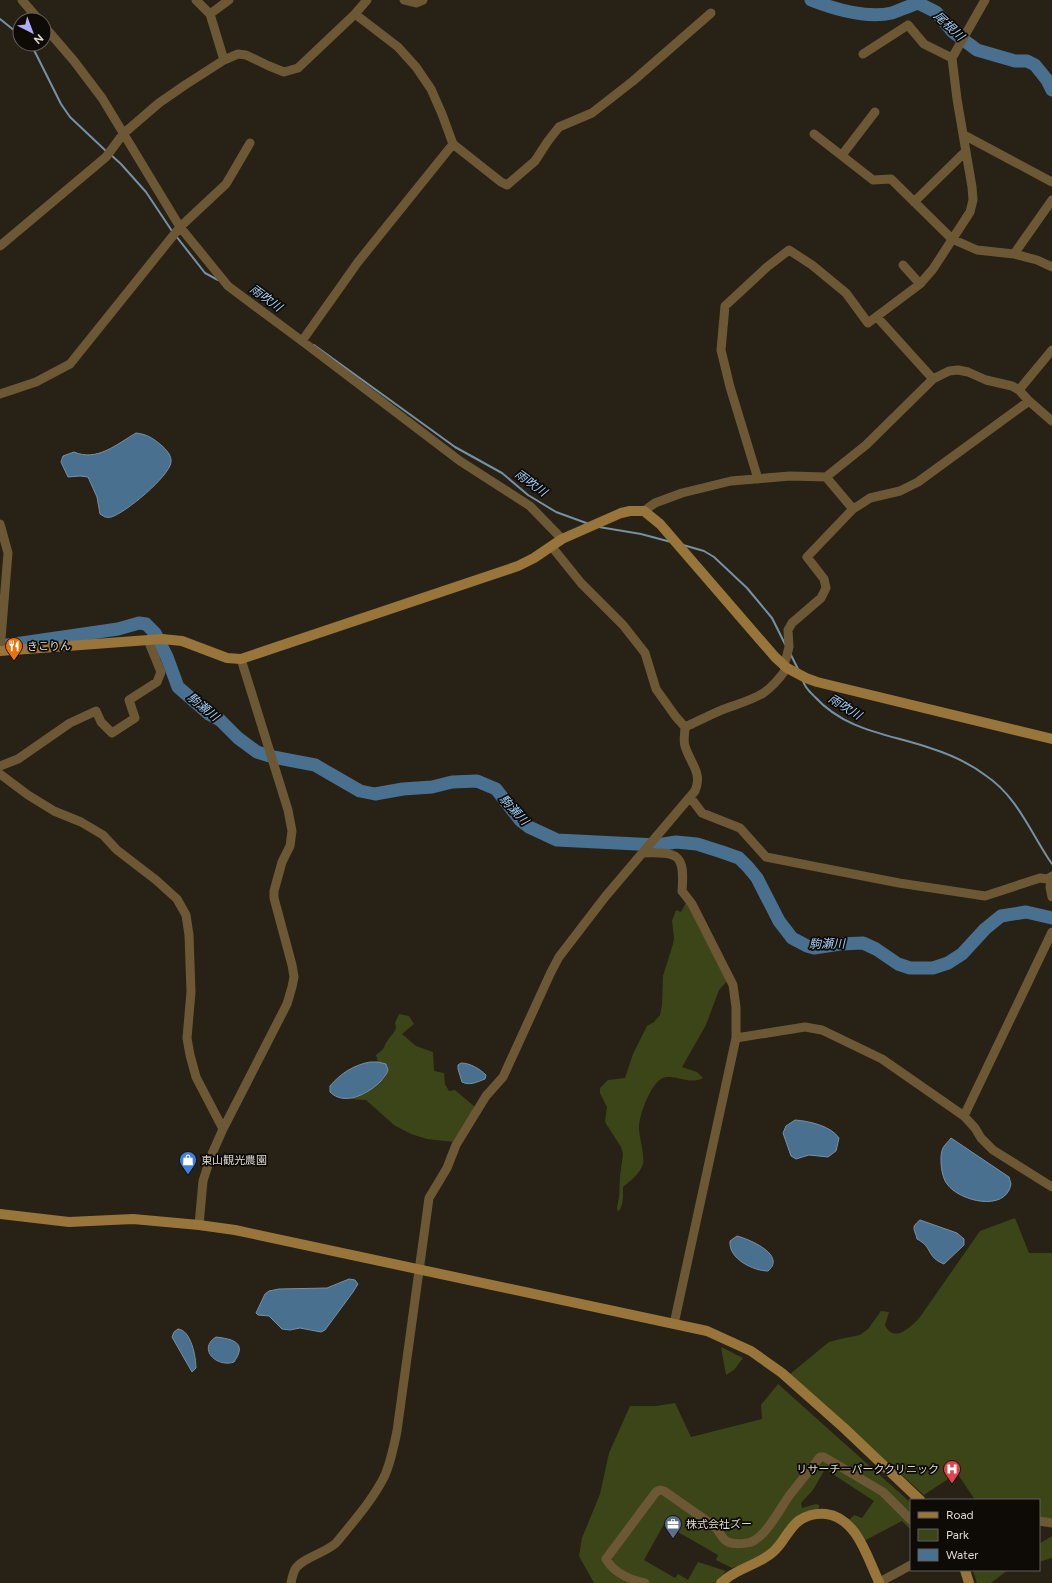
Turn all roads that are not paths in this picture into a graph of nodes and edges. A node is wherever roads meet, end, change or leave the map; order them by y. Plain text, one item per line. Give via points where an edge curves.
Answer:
1 (22, 0) edge
2 (196, 0) edge
3 (229, 0) edge
4 (367, 0) edge
5 (404, 0) edge
6 (422, 0) edge
7 (985, 0) edge
8 (32, 12) edge
9 (711, 13) dead end
10 (210, 14) junction
11 (355, 14) junction
12 (52, 35) edge
13 (864, 54) dead end
14 (952, 58) junction
15 (224, 60) junction
16 (875, 112) dead end
17 (123, 134) junction
18 (814, 134) dead end
19 (964, 134) junction
20 (250, 143) dead end
21 (453, 144) junction
22 (966, 151) junction
23 (842, 155) junction
24 (1052, 182) edge
25 (1052, 200) edge
26 (914, 202) junction
27 (180, 227) junction
28 (952, 239) junction
29 (0, 246) edge
30 (1014, 254) junction
31 (903, 265) dead end
32 (1052, 267) edge
33 (920, 284) junction
34 (877, 316) junction
35 (302, 341) junction
36 (1052, 350) edge
37 (933, 379) junction
38 (1019, 390) junction
39 (0, 394) edge
40 (1029, 401) junction
41 (1052, 421) edge
42 (826, 477) junction
43 (758, 479) junction
44 (853, 509) junction
45 (644, 511) junction
46 (0, 524) edge
47 (562, 539) junction
48 (552, 547) junction
49 (149, 640) junction
50 (0, 651) edge
51 (241, 659) junction
52 (787, 665) junction
53 (685, 727) junction
54 (1052, 739) edge
55 (0, 766) edge
56 (0, 774) edge
57 (690, 797) junction
58 (644, 851) junction
59 (1052, 877) edge
60 (1052, 897) edge
61 (1052, 932) edge
62 (736, 1038) junction
63 (964, 1116) junction
64 (223, 1129) junction
65 (1052, 1187) edge
66 (0, 1214) edge
67 (199, 1225) junction
68 (418, 1269) junction
69 (674, 1324) junction
70 (919, 1499) edge
71 (910, 1519) edge
72 (1040, 1521) edge
73 (1052, 1522) edge
74 (910, 1566) edge
75 (965, 1571) edge
76 (291, 1583) edge
77 (645, 1583) edge
78 (721, 1583) edge
79 (878, 1583) edge
80 (969, 1583) edge

1 - 8 street
2 - 10 street
3 - 10 street
4 - 11 street
5 - 6 street via 416,3
7 - 14 street
9 - 21 street via 592,113 559,127 535,161 507,185
10 - 15 street
11 - 15 street via 298,68 284,72 238,54
11 - 21 street via 398,47 416,67 431,89
12 - 17 street via 102,98
13 - 14 street via 908,25 924,44
14 - 19 street
15 - 17 street via 159,103
16 - 23 street
17 - 27 street
17 - 29 street via 109,153
18 - 23 street
19 - 22 street
19 - 24 street
20 - 27 street via 226,184
21 - 35 street via 358,262
22 - 26 street
22 - 28 street via 973,200 970,212
23 - 26 street via 874,180 891,179
25 - 30 street
26 - 28 street
27 - 35 street via 228,286
27 - 39 street via 70,364 36,382
28 - 30 street via 977,250
28 - 33 street
30 - 32 street
31 - 33 street
33 - 34 street
34 - 37 street
34 - 43 street via 868,323 846,293 789,250 725,306 721,350
35 - 47 street via 460,461 530,506
36 - 38 street
37 - 38 street via 948,370 958,370
37 - 42 street via 866,446
38 - 40 street
40 - 41 street
40 - 44 street via 918,482 900,491 870,498
42 - 43 street via 790,476
42 - 44 street
43 - 45 street via 731,480 682,493 655,503
44 - 52 street via 807,557 824,579 826,588 821,598 792,623 788,630
45 - 47 street via 621,513
45 - 52 street via 660,524
46 - 50 street via 8,553
47 - 48 street
48 - 51 street via 506,571
48 - 53 street via 645,653 656,689
49 - 50 street
49 - 51 street via 182,641 227,658
49 - 55 street via 162,672 157,682 129,700 135,718 112,733 100,722 96,710 70,723 18,759
51 - 64 street via 270,749 292,831 290,846 274,885 274,898 294,977 287,1004
52 - 53 street via 774,685 756,698
52 - 54 street via 806,678
53 - 57 street via 684,745 697,772 698,784
56 - 64 street via 54,811 103,835 117,850 177,899 186,915 189,935 191,992 187,1038 190,1055 196,1077
57 - 58 street
57 - 59 street via 702,813 740,828 766,857 900,883 985,896 1040,878
58 - 62 street via 671,854 680,861 683,872 682,891 692,904 733,985
58 - 68 street via 559,957 503,1078 486,1096 456,1145 447,1168 429,1198
59 - 60 street
61 - 63 street
62 - 63 street via 805,1027 822,1030 882,1059
62 - 69 street
63 - 65 street via 993,1150
64 - 67 street via 206,1169
66 - 67 street via 69,1222 133,1219
67 - 68 street via 235,1230
68 - 69 street
68 - 76 street via 397,1431 385,1475 374,1494 336,1543 297,1567
69 - 70 street via 707,1331 762,1357 804,1392
71 - 77 street via 883,1492 824,1457 820,1457 762,1535 748,1543 728,1542 714,1524 660,1490 606,1559 616,1572 624,1577
72 - 73 street
74 - 79 street
75 - 80 street
78 - 79 street via 736,1571 767,1558 792,1526 809,1515 819,1513 832,1514 850,1526

